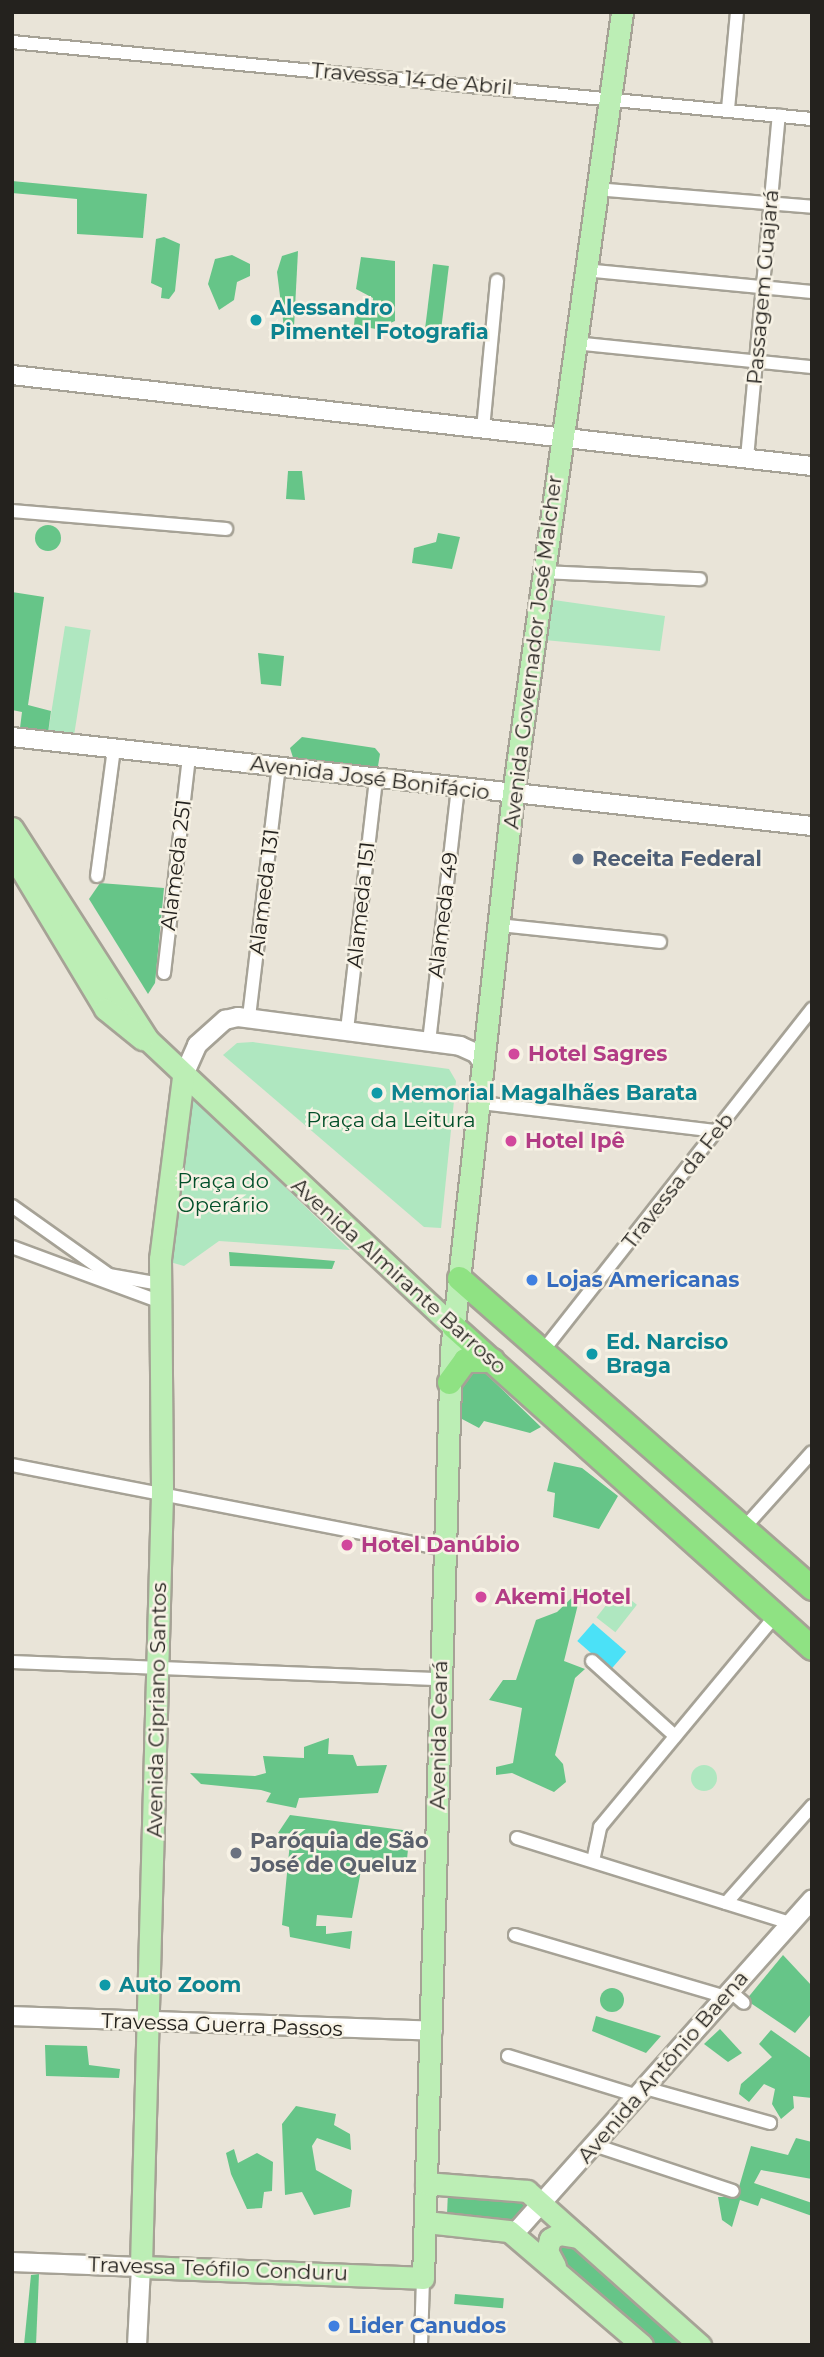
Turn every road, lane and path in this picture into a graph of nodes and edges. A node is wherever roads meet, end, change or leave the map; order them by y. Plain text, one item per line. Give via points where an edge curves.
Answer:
1 (622, 12) edge
2 (737, 12) edge
3 (12, 43) edge
4 (608, 98) junction
5 (728, 110) junction
6 (779, 115) junction
7 (812, 119) edge
8 (595, 189) junction
9 (771, 204) junction
10 (812, 207) edge
11 (584, 270) junction
12 (497, 281) dead end
13 (763, 288) junction
14 (812, 292) edge
15 (574, 343) junction
16 (756, 361) junction
17 (812, 368) edge
18 (12, 375) edge
19 (483, 429) junction
20 (561, 438) junction
21 (747, 458) junction
22 (812, 466) edge
23 (12, 511) edge
24 (226, 529) dead end
25 (543, 572) junction
26 (700, 579) dead end
27 (12, 737) edge
28 (114, 748) junction
29 (189, 757) junction
30 (279, 767) junction
31 (376, 779) junction
32 (458, 788) junction
33 (513, 794) junction
34 (812, 826) edge
35 (12, 828) edge
36 (12, 854) edge
37 (97, 876) dead end
38 (499, 925) junction
39 (660, 942) dead end
40 (164, 972) dead end
41 (812, 1009) edge
42 (249, 1017) junction
43 (347, 1031) junction
44 (148, 1040) junction
45 (429, 1042) junction
46 (485, 1066) junction
47 (184, 1077) junction
48 (481, 1103) junction
49 (717, 1131) junction
50 (12, 1206) edge
51 (12, 1247) edge
52 (74, 1247) junction
53 (64, 1268) junction
54 (458, 1286) junction
55 (160, 1293) junction
56 (453, 1326) junction
57 (542, 1352) junction
58 (492, 1360) junction
59 (449, 1382) junction
60 (812, 1452) edge
61 (12, 1465) edge
62 (162, 1494) junction
63 (743, 1529) junction
64 (444, 1549) junction
65 (812, 1588) edge
66 (776, 1615) junction
67 (812, 1648) edge
68 (592, 1661) dead end
69 (12, 1662) edge
70 (157, 1667) junction
71 (441, 1679) junction
72 (675, 1736) junction
73 (812, 1806) edge
74 (517, 1838) dead end
75 (593, 1861) junction
76 (812, 1899) edge
77 (726, 1903) junction
78 (790, 1923) junction
79 (515, 1935) dead end
80 (733, 1997) junction
81 (12, 2016) edge
82 (147, 2023) junction
83 (433, 2031) junction
84 (508, 2056) dead end
85 (641, 2092) junction
86 (770, 2123) dead end
87 (594, 2145) junction
88 (426, 2183) junction
89 (733, 2191) dead end
90 (542, 2203) junction
91 (426, 2222) junction
92 (514, 2234) junction
93 (579, 2237) junction
94 (12, 2262) edge
95 (141, 2266) junction
96 (555, 2266) junction
97 (423, 2278) junction
98 (137, 2345) edge
99 (421, 2345) edge
100 (642, 2345) edge
101 (700, 2345) edge

1 - 4 main road, Avenida Governador José Malcher
2 - 5 street
3 - 4 street, Travessa 14 de Abril
4 - 5 street, Travessa 14 de Abril
4 - 8 main road, Avenida Governador José Malcher
5 - 6 street, Travessa 14 de Abril
6 - 7 street, Travessa 14 de Abril
6 - 9 street, Passagem Guajará
8 - 9 street
8 - 11 main road, Avenida Governador José Malcher
9 - 10 street
9 - 13 street, Passagem Guajará
11 - 13 street
11 - 15 main road, Avenida Governador José Malcher
12 - 19 street
13 - 14 street
13 - 16 street, Passagem Guajará
15 - 16 street
15 - 20 main road, Avenida Governador José Malcher
16 - 17 street
16 - 21 street, Passagem Guajará
18 - 19 street
19 - 20 street
20 - 21 street
20 - 25 main road, Avenida Governador José Malcher
21 - 22 street
23 - 24 street
25 - 26 street
25 - 33 main road, Avenida Governador José Malcher
27 - 28 street, Avenida José Bonifácio
28 - 29 street, Avenida José Bonifácio
28 - 37 street
29 - 30 street, Avenida José Bonifácio
29 - 40 street, Alameda 251
30 - 31 street, Avenida José Bonifácio
30 - 42 street, Alameda 131
31 - 32 street, Avenida José Bonifácio
31 - 43 street, Alameda 151
32 - 33 street, Avenida José Bonifácio
32 - 45 street, Alameda 49
33 - 34 street, Avenida José Bonifácio
33 - 38 main road, Avenida Governador José Malcher
35 - 44 main road, Avenida Almirante Barroso
36 - 44 main road via 105,1009
38 - 39 street
38 - 46 main road, Avenida Governador José Malcher
41 - 49 street, Travessa da Feb
42 - 43 street
42 - 47 street via 230,1018 204,1037 190,1054
43 - 45 street
44 - 47 main road, Avenida Almirante Barroso
45 - 46 street via 470,1048
46 - 48 main road, Avenida Governador José Malcher
47 - 55 main road, Avenida Cipriano Santos
47 - 56 main road, Avenida Almirante Barroso
48 - 49 street
48 - 54 main road, Avenida Governador José Malcher
49 - 57 street, Travessa da Feb
50 - 52 street
51 - 53 street
52 - 53 street
52 - 55 street via 114,1278
53 - 55 street via 111,1284
54 - 56 main road, Avenida Ceará
54 - 57 highway, Avenida Almirante Barroso
55 - 62 main road, Avenida Cipriano Santos
56 - 58 highway, Avenida Almirante Barroso
56 - 59 main road, Avenida Ceará
57 - 63 highway, Avenida Almirante Barroso
58 - 59 highway via 465,1360
58 - 66 highway, Avenida Almirante Barroso
59 - 64 main road, Avenida Ceará
60 - 63 street
61 - 62 street
62 - 64 street
62 - 70 main road, Avenida Cipriano Santos
63 - 65 highway, Avenida Almirante Barroso
64 - 71 main road, Avenida Ceará
66 - 67 highway, Avenida Almirante Barroso
66 - 72 street
68 - 72 street
69 - 70 street
70 - 71 street
70 - 82 main road, Avenida Cipriano Santos
71 - 83 main road, Avenida Ceará
72 - 75 street via 600,1827
73 - 77 street
74 - 75 street
75 - 77 street
76 - 78 street, Avenida Antônio Baena
77 - 78 street
78 - 80 street, Avenida Antônio Baena
79 - 80 street
80 - 85 street, Avenida Antônio Baena
81 - 82 street, Travessa Guerra Passos
82 - 83 street, Travessa Guerra Passos
82 - 95 main road, Avenida Cipriano Santos
83 - 88 main road, Avenida Ceará
84 - 85 street
85 - 86 street
85 - 87 street, Avenida Antônio Baena
87 - 89 street
87 - 90 street, Avenida Antônio Baena
88 - 90 main road via 520,2188
88 - 91 main road, Avenida Ceará
90 - 92 street, Avenida Antônio Baena
90 - 93 main road
91 - 92 main road via 495,2227
91 - 97 main road, Avenida Ceará
92 - 96 main road
93 - 96 main road via 559,2234 550,2239 547,2251
93 - 101 main road
94 - 95 street, Travessa Teófilo Conduru
95 - 97 main road, Travessa Teófilo Conduru
95 - 98 street, Avenida Cipriano Santos
96 - 100 main road
97 - 99 street, Avenida Ceará

